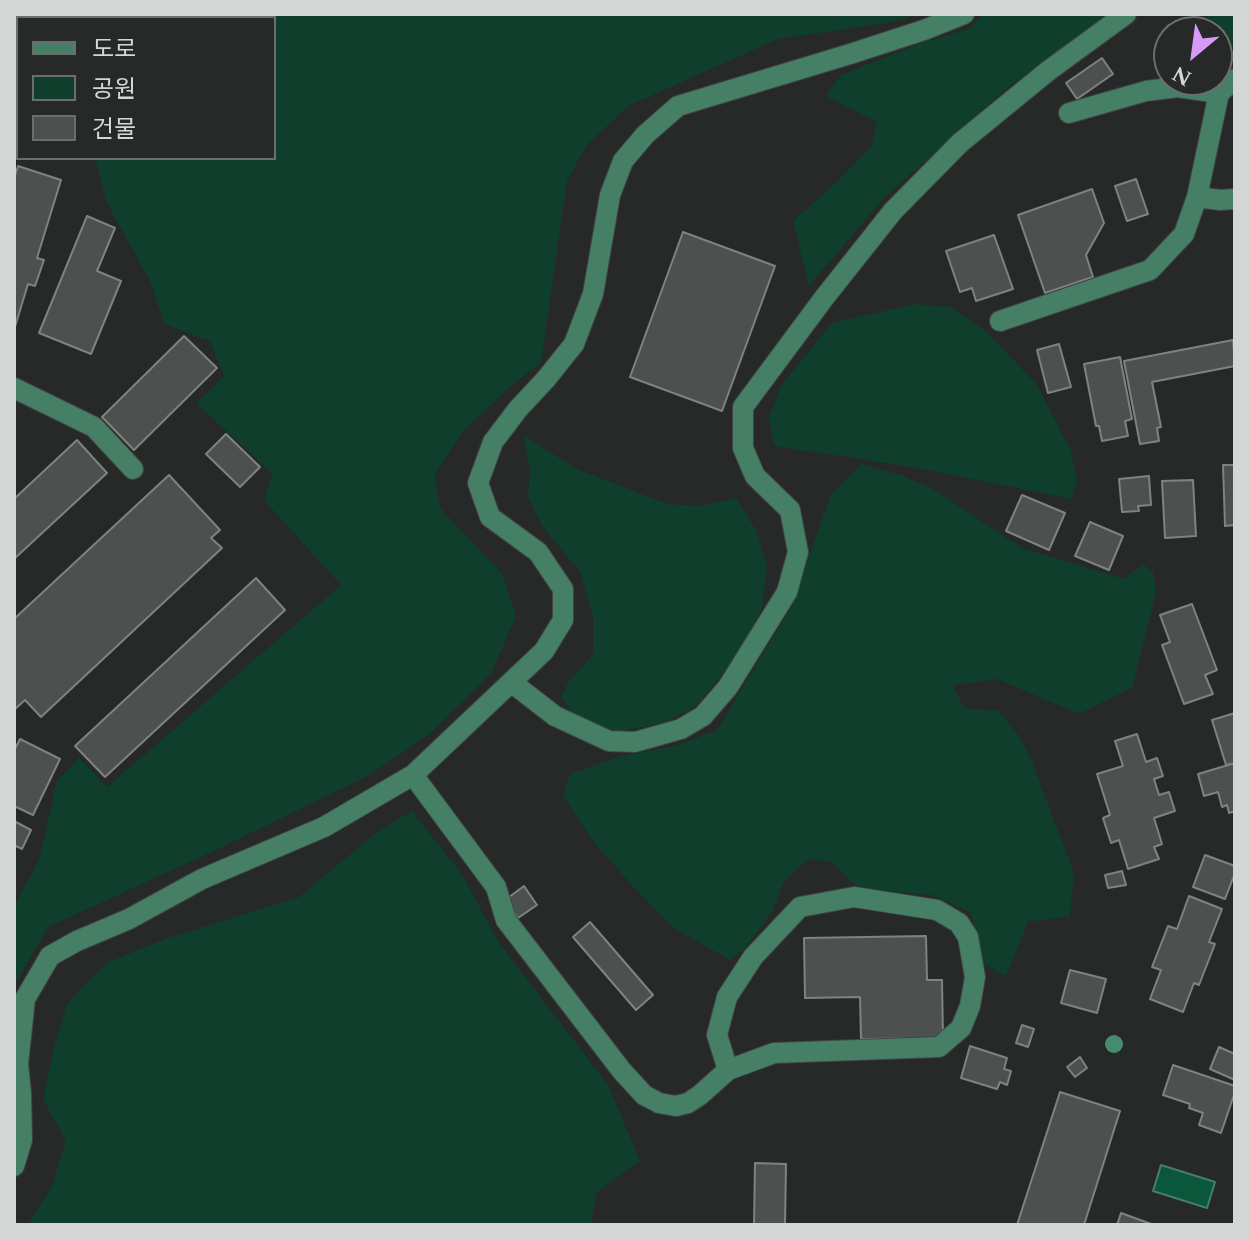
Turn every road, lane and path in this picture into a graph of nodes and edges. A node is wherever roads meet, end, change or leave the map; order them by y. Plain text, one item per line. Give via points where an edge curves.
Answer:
1 (964, 14) edge
2 (1126, 14) edge
3 (1153, 90) edge
4 (1218, 96) edge
5 (1069, 113) dead end
6 (1197, 197) junction
7 (1235, 199) edge
8 (1000, 321) dead end
9 (14, 388) edge
10 (133, 469) dead end
11 (511, 682) junction
12 (413, 775) junction
13 (728, 1070) junction
14 (14, 1166) edge

1 - 11 lane via 678,106 623,161 610,195 593,294 574,344 493,442 478,483 490,517 538,552 563,589 563,620 544,651
2 - 11 lane via 960,143 893,211 743,407 743,448 755,476 790,510 798,552 787,592 728,687 703,716 681,729 635,742 609,741 555,716
3 - 5 lane
4 - 6 lane
6 - 7 lane
6 - 8 lane via 1184,234 1150,270
9 - 10 lane via 94,427
11 - 12 lane
12 - 13 lane via 496,887 506,920 644,1095 659,1103 688,1103
12 - 14 lane via 324,827 202,879 50,956 25,999 18,1064 22,1140
13 - 13 lane via 717,1035 727,997 753,957 800,907 854,897 937,910 959,923 968,937 975,977 970,1006 961,1028 939,1047 774,1053

